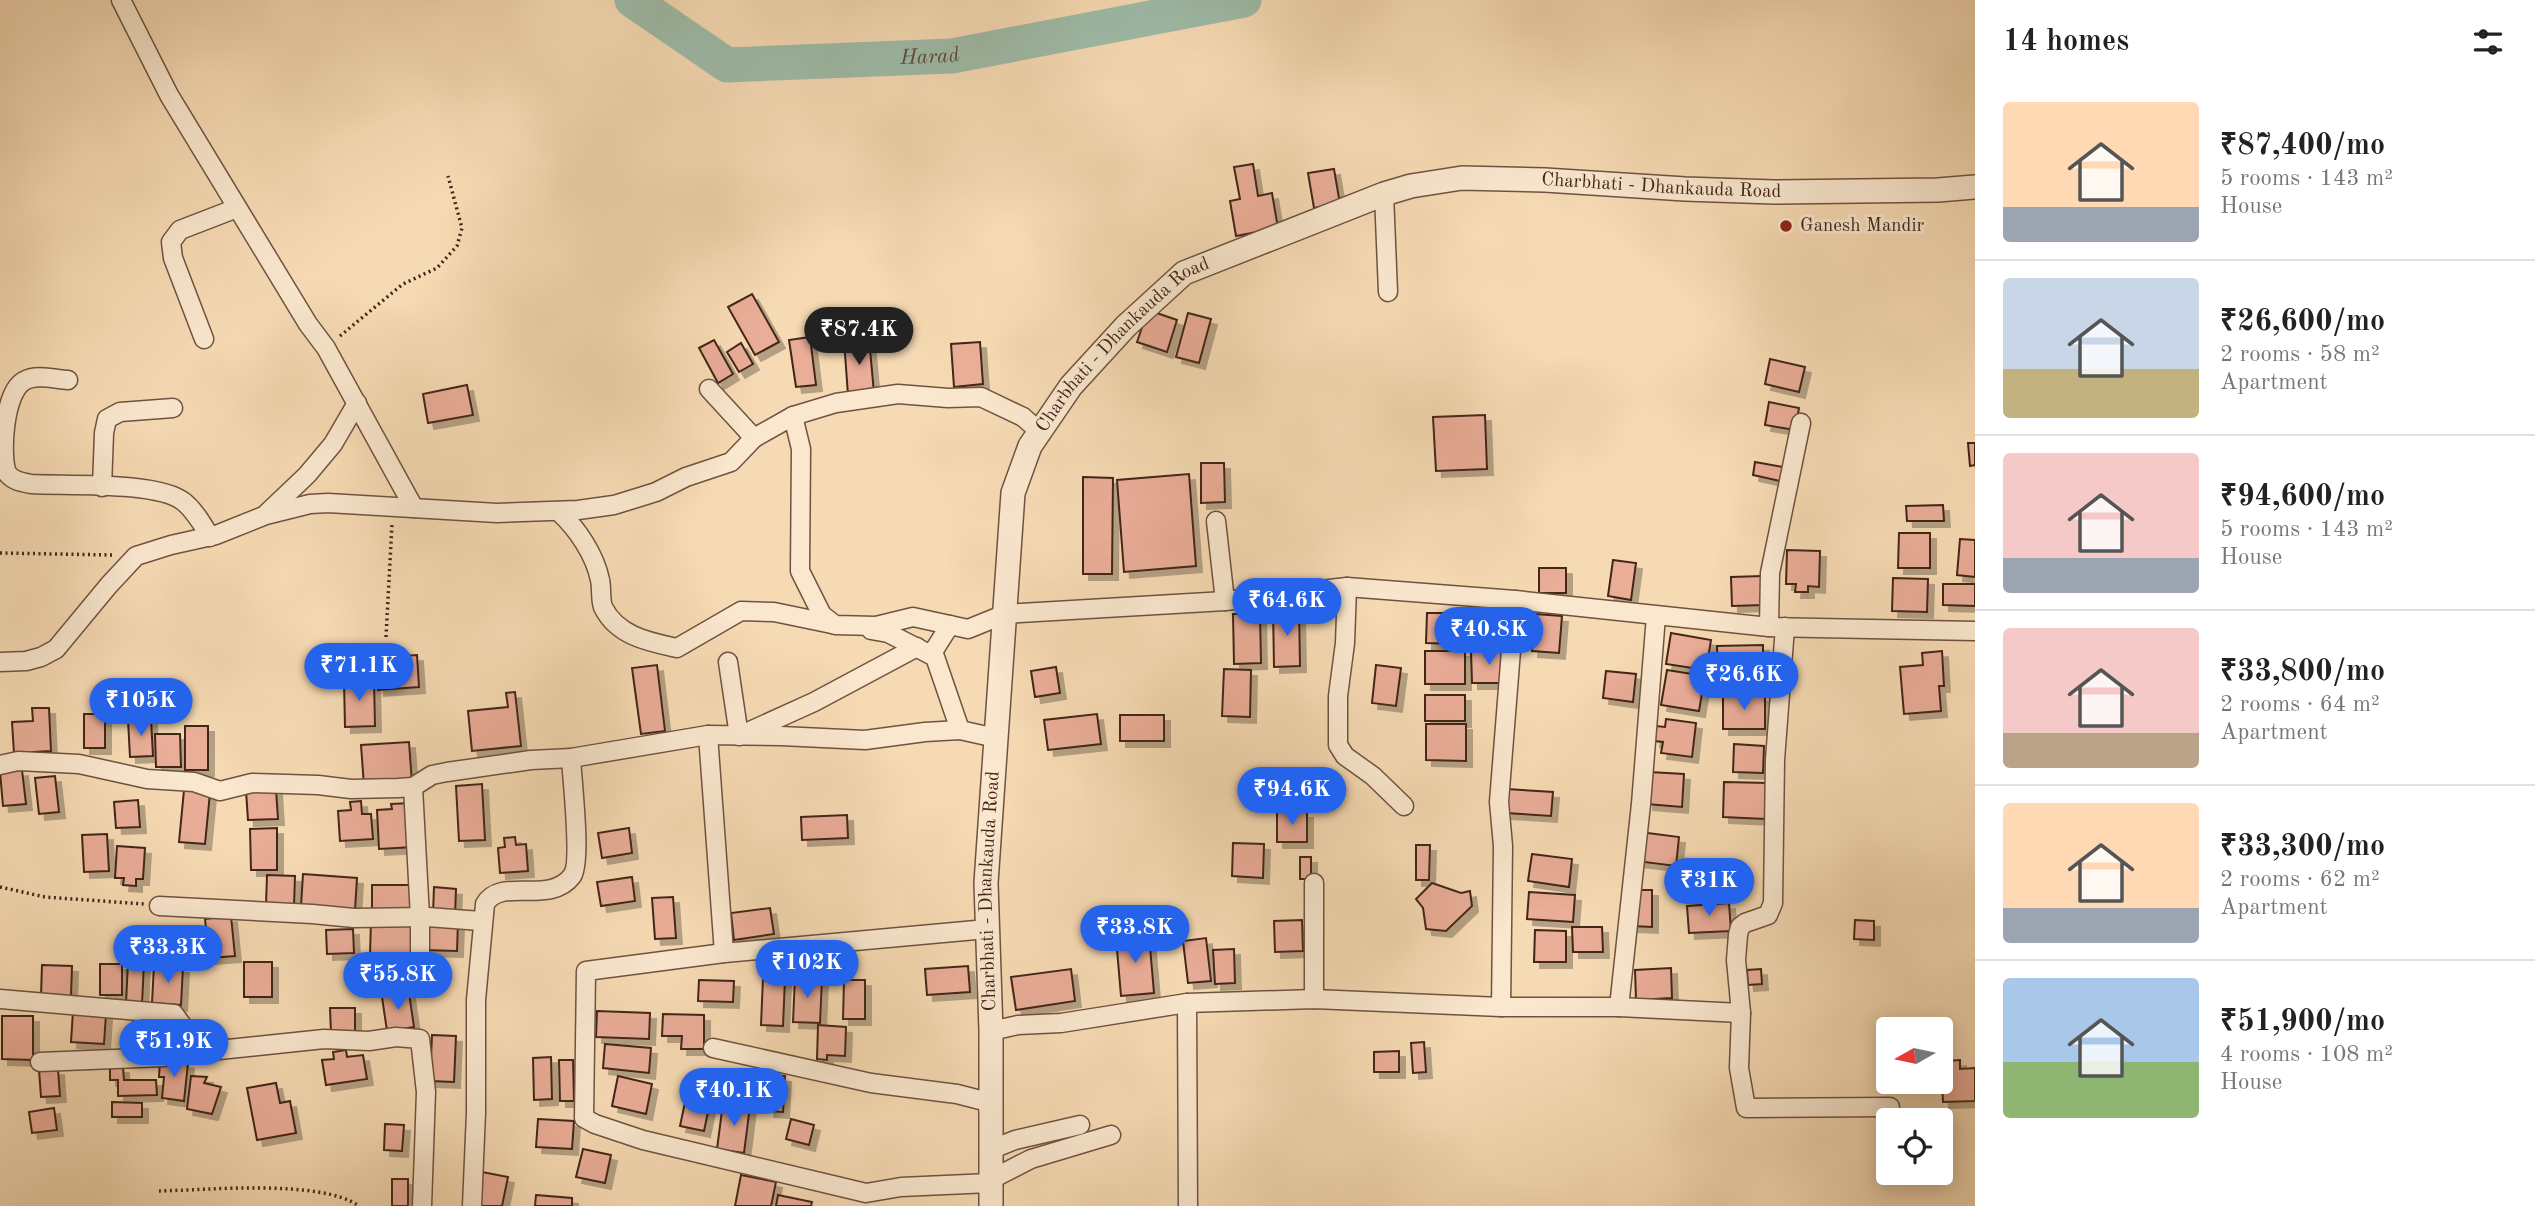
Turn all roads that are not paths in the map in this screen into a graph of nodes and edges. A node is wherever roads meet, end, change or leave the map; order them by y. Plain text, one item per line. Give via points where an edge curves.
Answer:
1 (121, 0) edge
2 (1975, 187) edge
3 (1384, 194) junction
4 (237, 208) junction
5 (1388, 292) dead end
6 (204, 339) dead end
7 (68, 380) dead end
8 (709, 389) dead end
9 (357, 403) junction
10 (173, 408) dead end
11 (793, 416) junction
12 (1801, 423) dead end
13 (1040, 432) junction
14 (754, 438) junction
15 (102, 487) junction
16 (414, 508) junction
17 (558, 510) junction
18 (266, 515) junction
19 (1216, 521) dead end
20 (210, 537) junction
21 (1347, 587) junction
22 (1515, 600) junction
23 (1225, 601) junction
24 (1004, 614) junction
25 (1656, 616) junction
26 (950, 625) junction
27 (844, 626) junction
28 (1777, 627) junction
29 (1975, 631) edge
30 (924, 651) junction
31 (0, 662) edge
32 (728, 662) dead end
33 (960, 730) junction
34 (708, 736) junction
35 (739, 736) junction
36 (996, 737) junction
37 (571, 758) junction
38 (0, 765) edge
39 (413, 787) junction
40 (1404, 806) dead end
41 (1314, 883) dead end
42 (159, 906) road end
43 (420, 917) junction
44 (481, 921) junction
45 (986, 929) junction
46 (724, 953) junction
47 (420, 970) dead end
48 (0, 999) edge
49 (1314, 999) junction
50 (1187, 1003) junction
51 (1501, 1007) junction
52 (1619, 1007) junction
53 (1741, 1013) junction
54 (992, 1031) junction
55 (186, 1046) junction
56 (713, 1048) dead end
57 (40, 1062) dead end
58 (1890, 1107) dead end
59 (989, 1123) junction
60 (1080, 1125) dead end
61 (1111, 1135) dead end
62 (990, 1150) junction
63 (990, 1181) junction
64 (422, 1206) edge
65 (472, 1206) edge
66 (991, 1206) edge
67 (1188, 1206) edge

1 - 4 street via 169,95
2 - 3 street, Charbhati - Dhankauda Road via 1774,192 1462,178
3 - 5 street
3 - 13 street, Charbhati - Dhankauda Road via 1184,273 1126,326 1072,386
4 - 6 street via 180,230 171,242
4 - 9 street
7 - 15 street via 28,379 16,387 4,417 3,467 16,481
8 - 14 street
9 - 16 street
9 - 18 street via 333,444
10 - 15 street via 120,412 107,419
11 - 13 street via 836,402 898,394 981,397 1023,417
11 - 14 street
11 - 27 street via 801,449 800,571 822,615
12 - 28 street via 1770,573
13 - 24 street, Charbhati - Dhankauda Road via 1013,493
14 - 17 street via 732,462 656,492 614,505
15 - 20 street via 172,495 185,503
16 - 17 street via 498,513
16 - 18 street via 319,503
17 - 27 street via 573,525 590,556 600,579 603,606 622,630 644,641 677,648 741,611 774,612
18 - 20 street
19 - 23 street
20 - 31 street via 136,556 56,649 26,661
21 - 22 street
21 - 23 street
21 - 40 street via 1338,745
22 - 25 street
22 - 51 street via 1499,802
23 - 24 street
24 - 26 street via 968,629
24 - 36 street, Charbhati - Dhankauda Road
25 - 28 street
25 - 52 street
26 - 27 street via 913,617 877,626
26 - 30 street
27 - 30 street via 888,633
28 - 29 street
28 - 53 street via 1773,903 1768,915 1740,927 1736,960
30 - 33 street via 935,657
30 - 35 street
32 - 35 street
33 - 35 street via 864,740
33 - 36 street
34 - 35 street
34 - 37 street
34 - 46 street
36 - 45 street, Charbhati - Dhankauda Road
37 - 39 street via 447,772
37 - 44 street via 578,857 573,874 561,885 540,892 505,891 489,896
38 - 39 street via 18,761 79,764 220,790 251,783 351,789
39 - 43 street
41 - 49 street
42 - 43 street via 354,918
43 - 44 street
43 - 47 street
44 - 65 street
45 - 46 street
45 - 54 street, Charbhati - Dhankauda Road
46 - 63 street via 586,971 584,1118 643,1140 866,1193
48 - 55 street via 174,1014 182,1024
49 - 50 street
49 - 51 street
50 - 54 street
50 - 67 street
51 - 52 street
52 - 53 street
53 - 58 street via 1739,1068 1746,1108
54 - 59 street, Charbhati - Dhankauda Road
55 - 57 street via 164,1057
55 - 64 street via 219,1050 324,1039 420,1039 426,1092
56 - 59 street via 871,1083 988,1102
59 - 62 street, Charbhati - Dhankauda Road
60 - 62 street
61 - 63 street via 1031,1159
62 - 63 street, Charbhati - Dhankauda Road
63 - 66 street, Charbhati - Dhankauda Road

